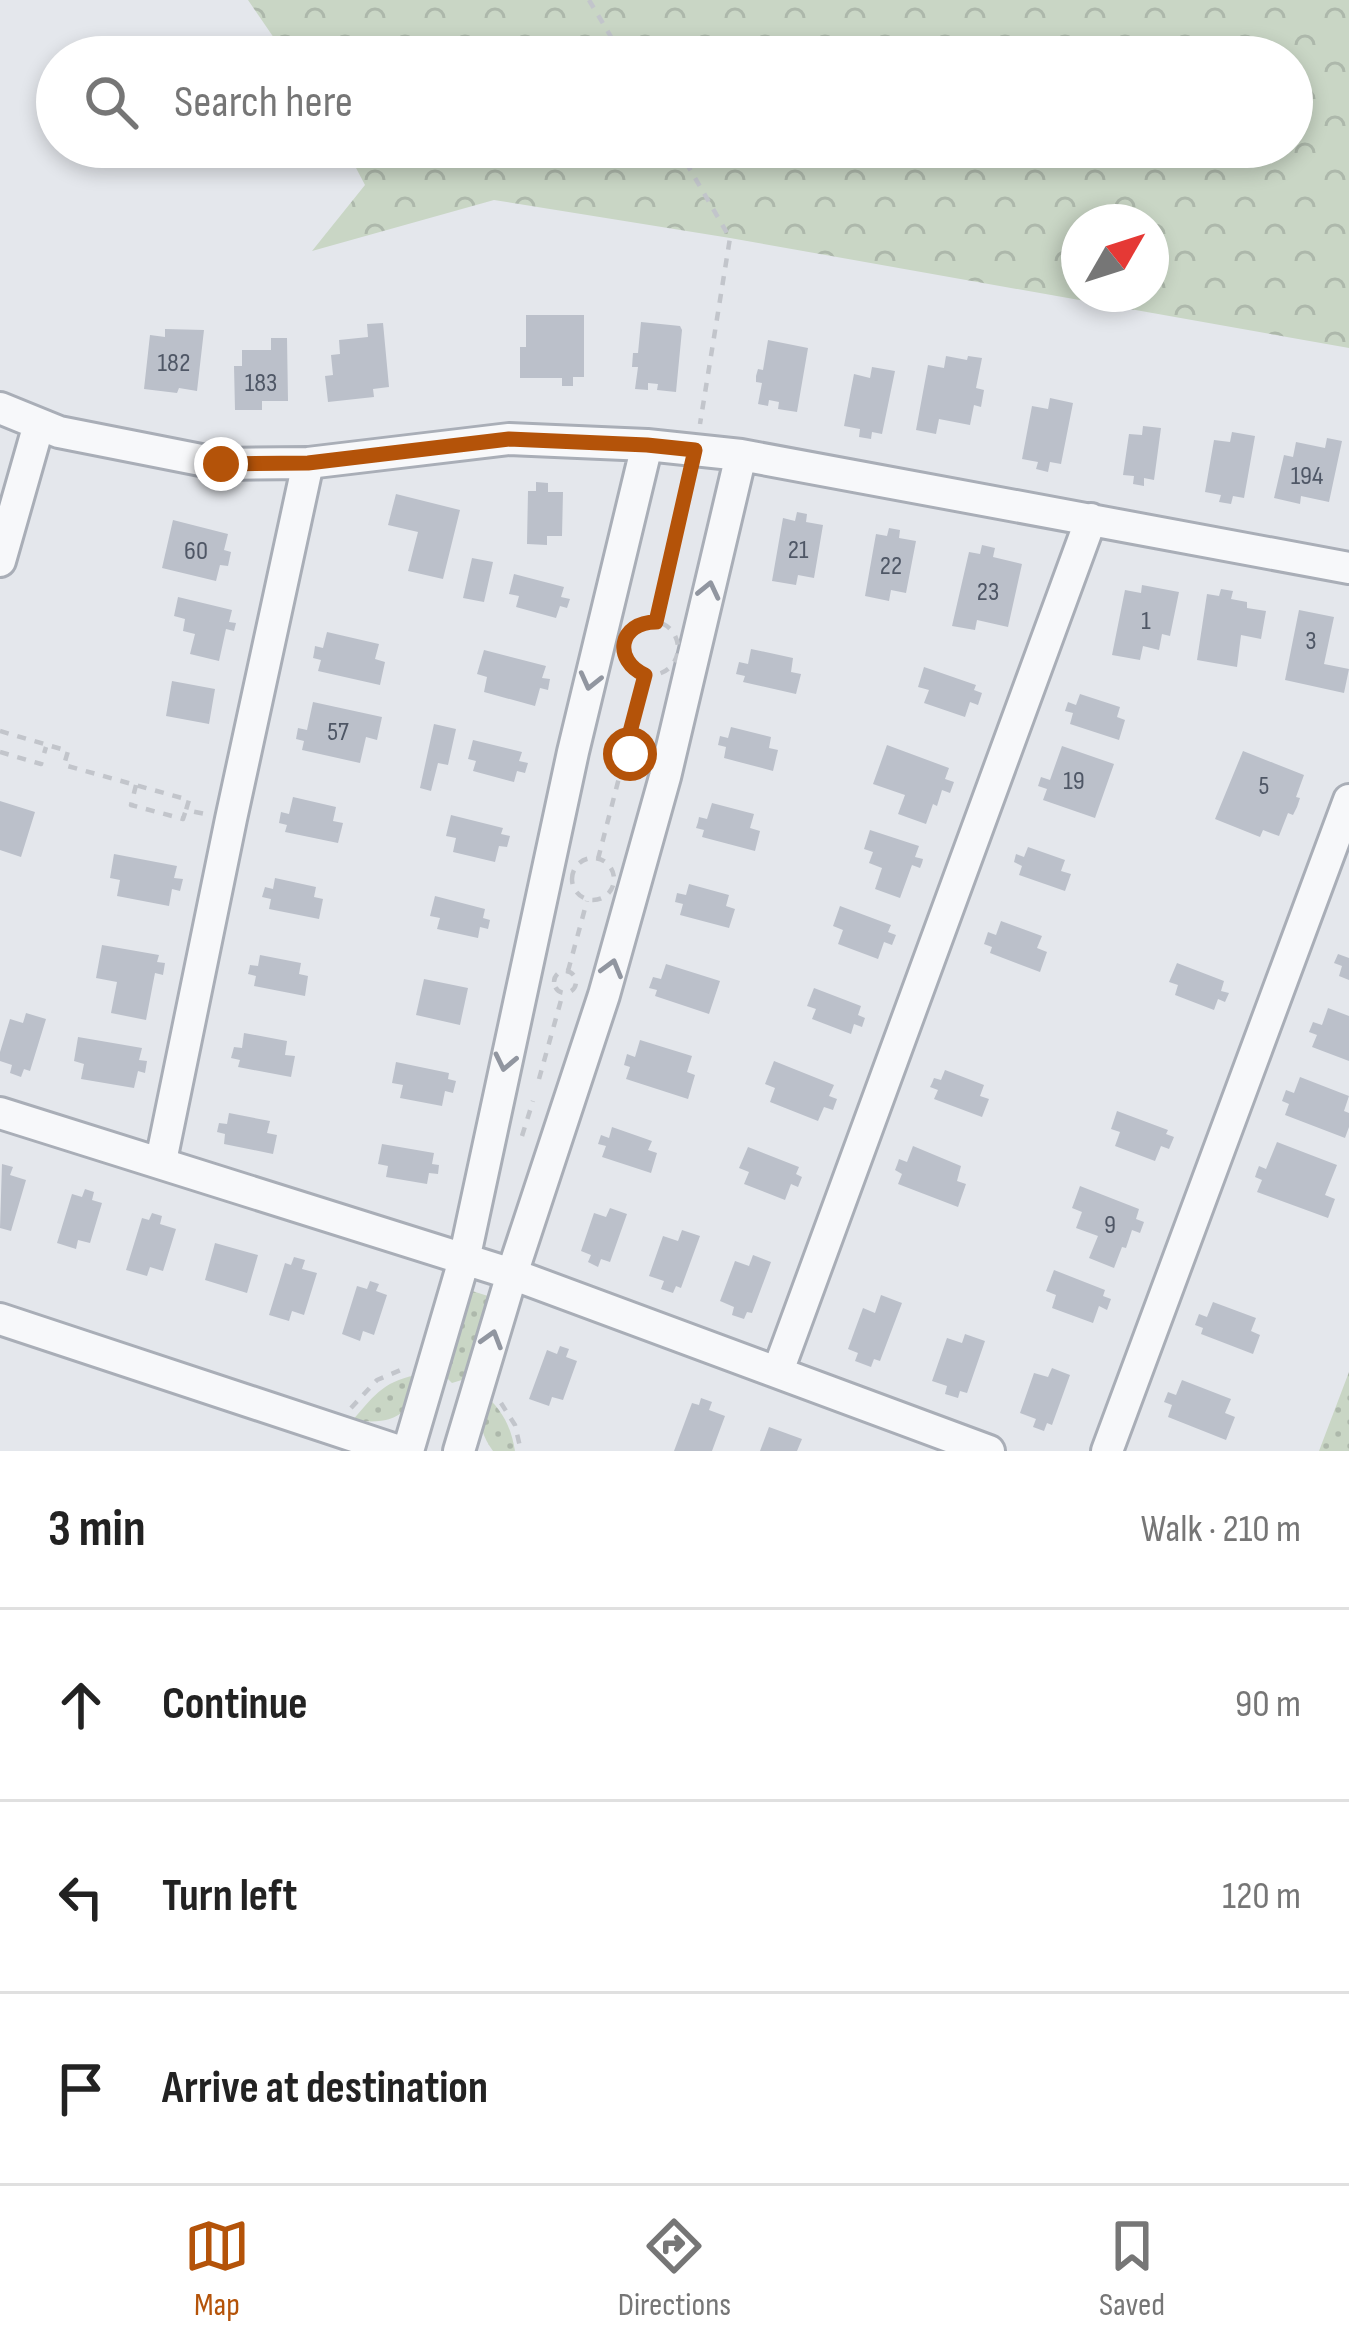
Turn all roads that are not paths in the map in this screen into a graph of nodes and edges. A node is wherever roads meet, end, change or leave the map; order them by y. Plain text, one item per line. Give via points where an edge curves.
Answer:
1 (0, 408) edge
2 (39, 424) junction
3 (647, 445) junction
4 (741, 454) junction
5 (308, 463) junction
6 (1091, 519) junction
7 (0, 560) edge
8 (1349, 568) edge
9 (1349, 800) edge
10 (0, 1113) edge
11 (161, 1161) junction
12 (464, 1260) junction
13 (512, 1274) junction
14 (0, 1319) edge
15 (778, 1371) junction
16 (404, 1451) edge
17 (459, 1451) edge
18 (988, 1451) edge
19 (1107, 1451) edge

1 - 2 street
2 - 5 street via 221,464
2 - 7 street
3 - 4 street
3 - 5 street via 509,439
3 -> 12 street
4 - 6 street
13 -> 4 street via 653,821
5 - 11 street
6 - 8 street
6 - 15 street
9 - 19 street
10 - 11 street
11 - 12 street
12 - 13 street
12 - 16 street
13 - 15 street
17 -> 13 street
14 - 16 street
15 - 18 street

